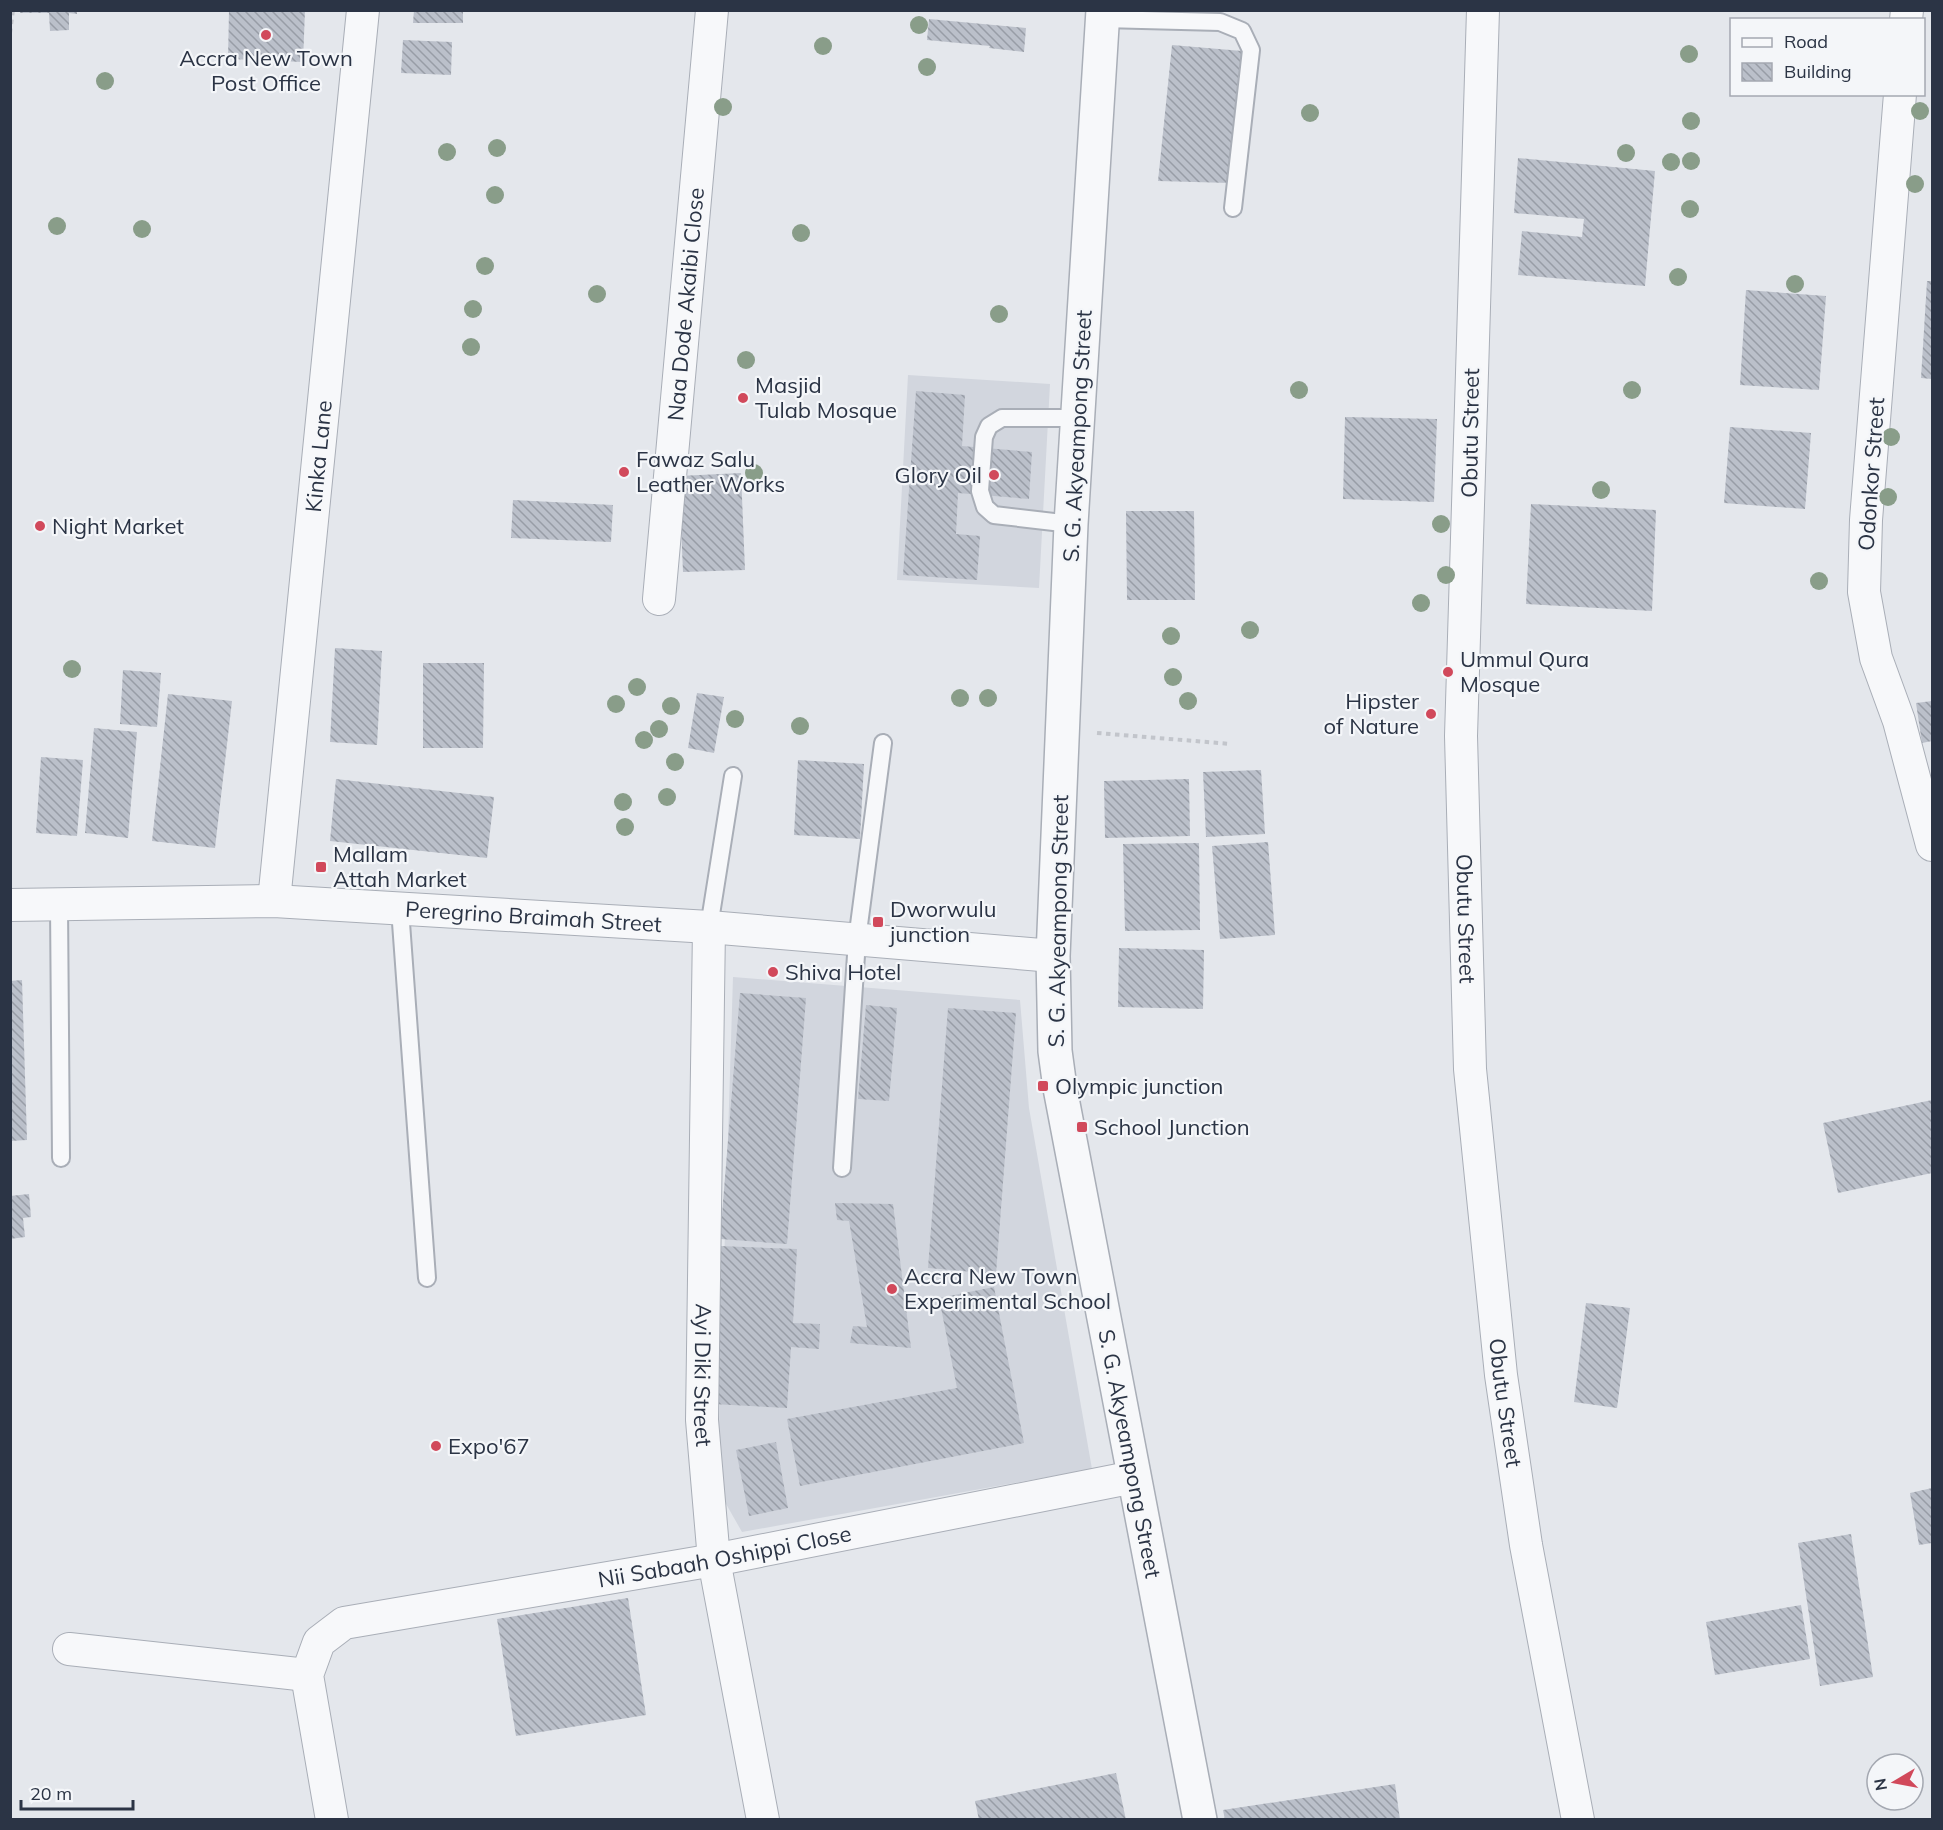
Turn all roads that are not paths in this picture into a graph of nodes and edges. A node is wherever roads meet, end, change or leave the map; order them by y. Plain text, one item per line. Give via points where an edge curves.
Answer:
1 (363, 10) edge
2 (712, 10) edge
3 (1483, 10) edge
4 (1103, 15) edge
5 (1900, 96) edge
6 (1233, 208) dead end
7 (1078, 418) junction
8 (1071, 524) junction
9 (659, 599) dead end
10 (883, 743) dead end
11 (732, 776) dead end
12 (1932, 845) edge
13 (274, 901) junction
14 (10, 905) edge
15 (58, 905) junction
16 (400, 909) junction
17 (709, 927) junction
18 (857, 939) junction
19 (1053, 956) junction
20 (61, 1158) dead end
21 (842, 1168) dead end
22 (427, 1278) dead end
23 (1134, 1477) junction
24 (714, 1560) junction
25 (69, 1649) dead end
26 (308, 1675) junction
27 (332, 1820) edge
28 (764, 1820) edge
29 (1200, 1820) edge
30 (1578, 1820) edge

1 - 13 street, Kinka Lane
2 - 9 street, Naa Dode Akaibi Close
3 - 30 street, Obutu Street via 1461,736 1470,1069 1501,1375 1526,1545
4 - 6 lane via 1220,22 1242,30 1251,50
4 - 7 street, S. G. Akyeampong Street
5 - 12 street, Odonkor Street via 1866,520 1864,592 1876,658 1899,721
7 - 8 street, S. G. Akyeampong Street
7 - 8 lane via 1002,418 989,426 984,437 980,491 985,507 994,515
8 - 19 street, S. G. Akyeampong Street
10 - 18 lane
11 - 17 lane
13 - 15 street, Peregrino Braimah Street
13 - 16 street, Peregrino Braimah Street
14 - 15 street, Peregrino Braimah Street
15 - 20 lane
16 - 17 street, Peregrino Braimah Street
16 - 22 lane
17 - 18 street, Peregrino Braimah Street
17 - 24 street, Ayi Diki Street via 702,1420
18 - 19 street, Peregrino Braimah Street
18 - 21 lane
19 - 23 street, S. G. Akyeampong Street via 1060,1088
23 - 24 street, Nii Sabaah Oshippi Close
23 - 29 street, S. G. Akyeampong Street
24 - 26 street, Nii Sabaah Oshippi Close via 344,1623 319,1642
24 - 28 street, Ayi Diki Street
25 - 26 street
26 - 27 street

